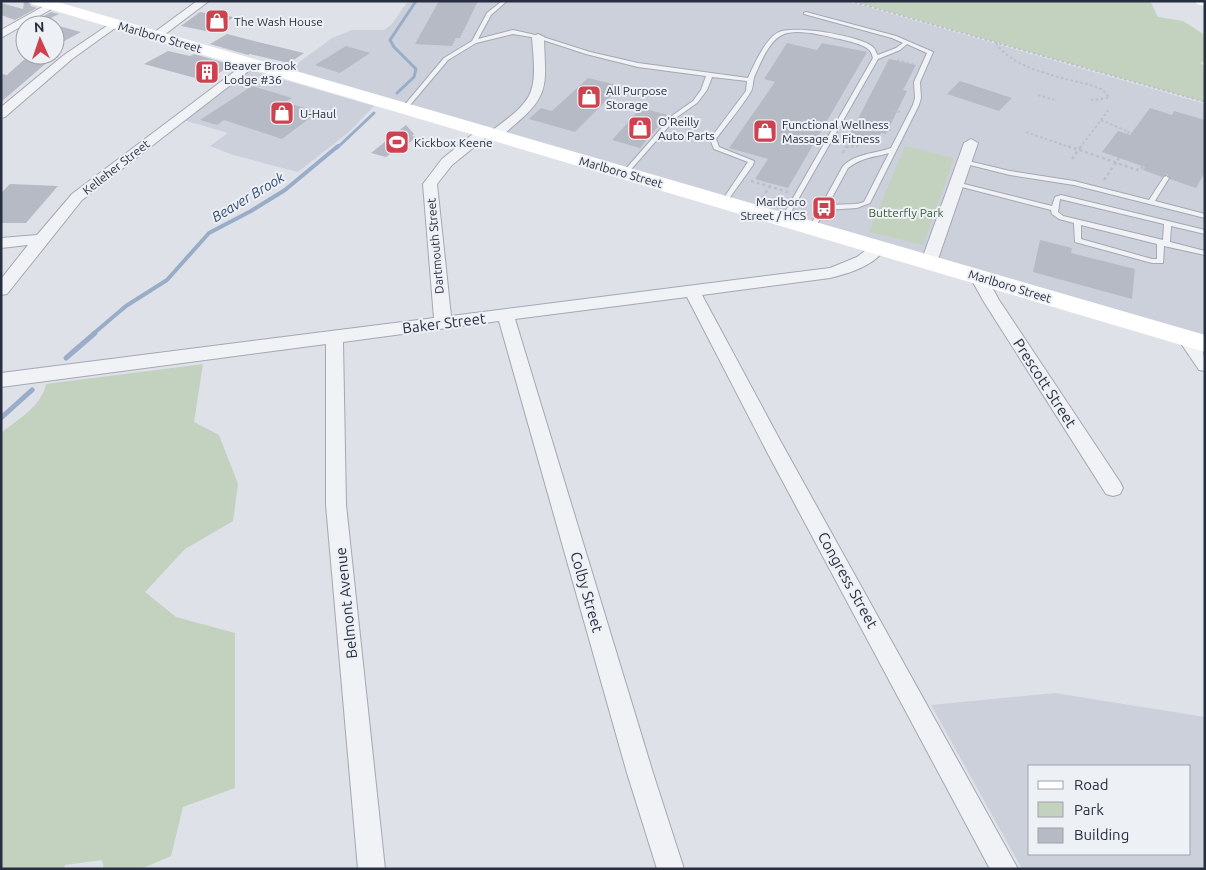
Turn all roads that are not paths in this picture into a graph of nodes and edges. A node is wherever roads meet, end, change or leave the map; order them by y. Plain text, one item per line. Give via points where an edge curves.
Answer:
1 (204, 1) edge
2 (505, 1) edge
3 (44, 3) edge
4 (806, 13) dead end
5 (114, 24) junction
6 (1, 36) edge
7 (156, 36) junction
8 (538, 37) junction
9 (474, 42) junction
10 (907, 42) junction
11 (876, 58) junction
12 (252, 64) junction
13 (710, 76) junction
14 (750, 80) junction
15 (404, 109) junction
16 (1, 114) edge
17 (489, 134) junction
18 (971, 142) dead end
19 (895, 149) junction
20 (964, 162) junction
21 (625, 173) junction
22 (1166, 178) dead end
23 (956, 184) junction
24 (724, 202) junction
25 (1151, 202) junction
26 (824, 208) junction
27 (1055, 209) junction
28 (1205, 216) edge
29 (784, 220) junction
30 (1078, 222) junction
31 (1168, 223) junction
32 (812, 228) junction
33 (1205, 232) edge
34 (42, 239) junction
35 (1, 243) edge
36 (1164, 243) junction
37 (879, 247) junction
38 (1205, 253) edge
39 (929, 262) junction
40 (978, 277) junction
41 (1, 290) edge
42 (692, 291) junction
43 (505, 315) junction
44 (442, 323) junction
45 (334, 337) junction
46 (1196, 342) edge
47 (1205, 365) edge
48 (1, 380) edge
49 (1114, 488) dead end
50 (372, 869) edge
51 (671, 869) edge
52 (1005, 869) edge

1 - 7 street
2 - 9 lane via 489,14
3 - 5 street, Marlboro Street
3 - 6 street
4 - 10 lane
5 - 7 street, Marlboro Street
5 - 16 street via 68,57
7 - 12 street, Marlboro Street
8 - 9 lane via 513,32
8 - 13 lane via 612,59
8 - 17 street, Dartmouth Street via 537,94 528,107
9 - 15 lane via 446,59
10 - 11 lane
10 - 19 lane via 930,52 916,82 916,105
11 - 14 lane via 869,46 856,41 786,31 775,37
11 - 29 lane
12 - 15 street, Marlboro Street
12 - 34 street, Kelleher Street via 77,198
13 - 14 lane
13 - 21 lane via 695,102 675,116
14 - 24 lane via 749,91 713,139 716,148 750,161
15 - 17 street, Marlboro Street
17 - 21 street, Marlboro Street
17 - 44 street, Dartmouth Street via 443,166 430,184
18 - 20 street
19 - 26 lane via 851,162 845,167
19 - 26 lane via 868,203
20 - 23 street
20 - 25 lane
21 - 24 street, Marlboro Street
22 - 25 lane
23 - 27 lane
23 - 39 street
24 - 29 street, Marlboro Street
25 - 28 lane
26 - 32 lane
27 - 30 lane via 1057,216
27 - 31 lane via 1057,198 1061,197
29 - 32 street, Marlboro Street
30 - 36 lane
30 - 36 lane via 1077,240 1152,261 1160,261
31 - 33 lane
31 - 36 lane
32 - 37 street, Marlboro Street
34 - 35 street
34 - 41 street, Kelleher Street
36 - 38 lane
37 - 39 street, Marlboro Street
37 - 42 street, Baker Street via 867,260 830,273
39 - 40 street, Marlboro Street
40 - 46 street, Marlboro Street
40 - 49 street, Prescott Street
42 - 43 street, Baker Street
42 - 52 street, Congress Street
43 - 44 street, Baker Street
43 - 51 street, Colby Street
44 - 45 street, Baker Street
45 - 48 street, Baker Street
45 - 50 street, Belmont Avenue via 336,505
46 - 47 street

